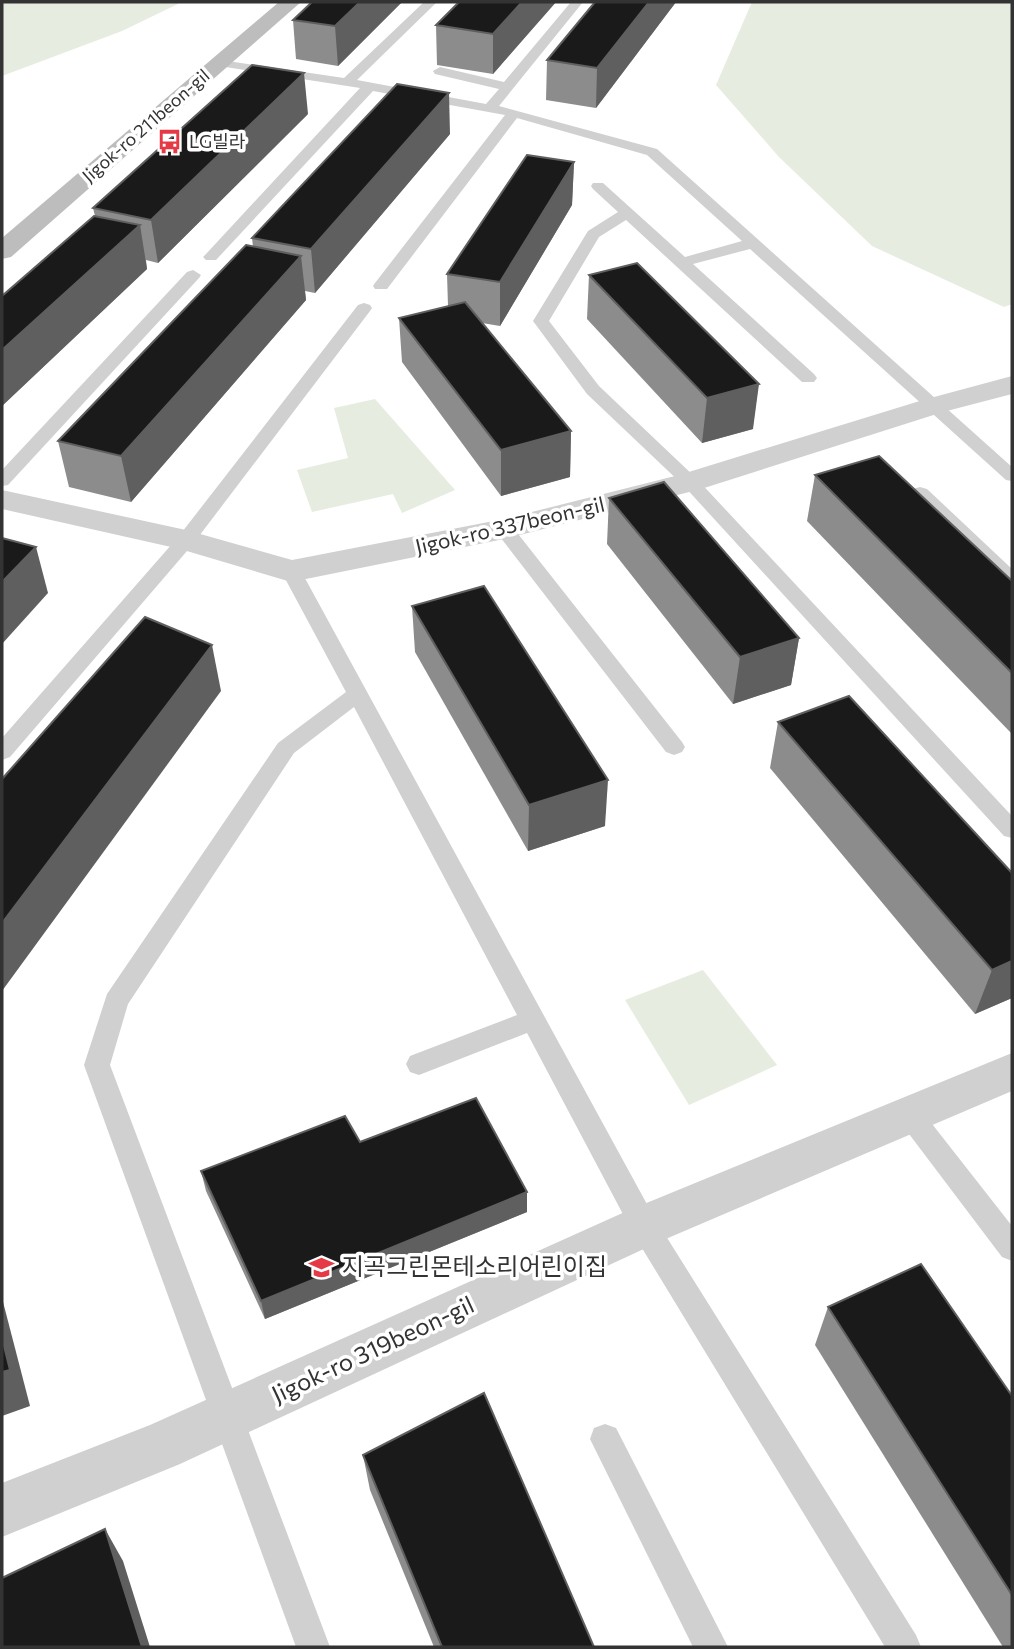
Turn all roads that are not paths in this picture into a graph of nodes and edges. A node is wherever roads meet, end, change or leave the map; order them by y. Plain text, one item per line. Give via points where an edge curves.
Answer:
1 (291, 2) edge
2 (431, 2) edge
3 (577, 2) edge
4 (219, 62) junction
5 (440, 71) edge
6 (347, 82) junction
7 (370, 86) junction
8 (508, 86) junction
9 (489, 109) junction
10 (514, 113) junction
11 (598, 186) dead end
12 (628, 212) junction
13 (753, 243) junction
14 (2, 251) edge
15 (211, 257) dead end
16 (684, 262) junction
17 (193, 275) dead end
18 (381, 286) dead end
19 (364, 308) dead end
20 (808, 378) dead end
21 (1012, 385) edge
22 (933, 406) junction
23 (1012, 476) edge
24 (2, 481) edge
25 (691, 482) junction
26 (920, 493) edge
27 (2, 500) edge
28 (504, 529) junction
29 (186, 540) junction
30 (291, 571) junction
31 (1012, 580) edge
32 (357, 694) junction
33 (674, 747) dead end
34 (2, 752) edge
35 (1012, 830) edge
36 (532, 1020) junction
37 (419, 1064) dead end
38 (1012, 1070) edge
39 (909, 1114) junction
40 (644, 1226) junction
41 (1012, 1248) edge
42 (229, 1415) junction
43 (605, 1438) dead end
44 (2, 1510) edge
45 (313, 1647) edge
46 (711, 1647) edge
47 (904, 1647) edge

1 - 4 main road, Jigok-ro 211beon-gil
2 - 6 lane
3 - 8 lane
4 - 6 lane
4 - 14 main road, Jigok-ro 211beon-gil
5 - 8 lane
6 - 7 lane
7 - 9 lane
7 - 15 lane
8 - 9 lane
9 - 10 lane
10 - 13 lane via 652,152
10 - 18 lane
11 - 12 lane
12 - 16 lane
12 - 25 lane via 593,234 541,321 593,390
13 - 16 lane
13 - 22 lane
16 - 20 lane
17 - 24 lane
19 - 29 lane
21 - 22 street, Jigok-ro 337beon-gil
22 - 23 lane
22 - 25 street, Jigok-ro 337beon-gil
25 - 28 street, Jigok-ro 337beon-gil
25 - 35 lane
26 - 31 lane
27 - 29 street, Jigok-ro 337beon-gil
28 - 30 street, Jigok-ro 337beon-gil
28 - 33 lane
29 - 30 street, Jigok-ro 337beon-gil
29 - 34 lane
30 - 32 lane
32 - 36 lane
32 - 42 lane via 286,748 116,1001 97,1065
36 - 37 lane
36 - 40 lane
38 - 39 street, Jigok-ro 319beon-gil
39 - 40 street, Jigok-ro 319beon-gil
39 - 41 lane
40 - 42 street, Jigok-ro 319beon-gil
40 - 47 lane
42 - 44 street, Jigok-ro 319beon-gil
42 - 45 lane
43 - 46 lane

